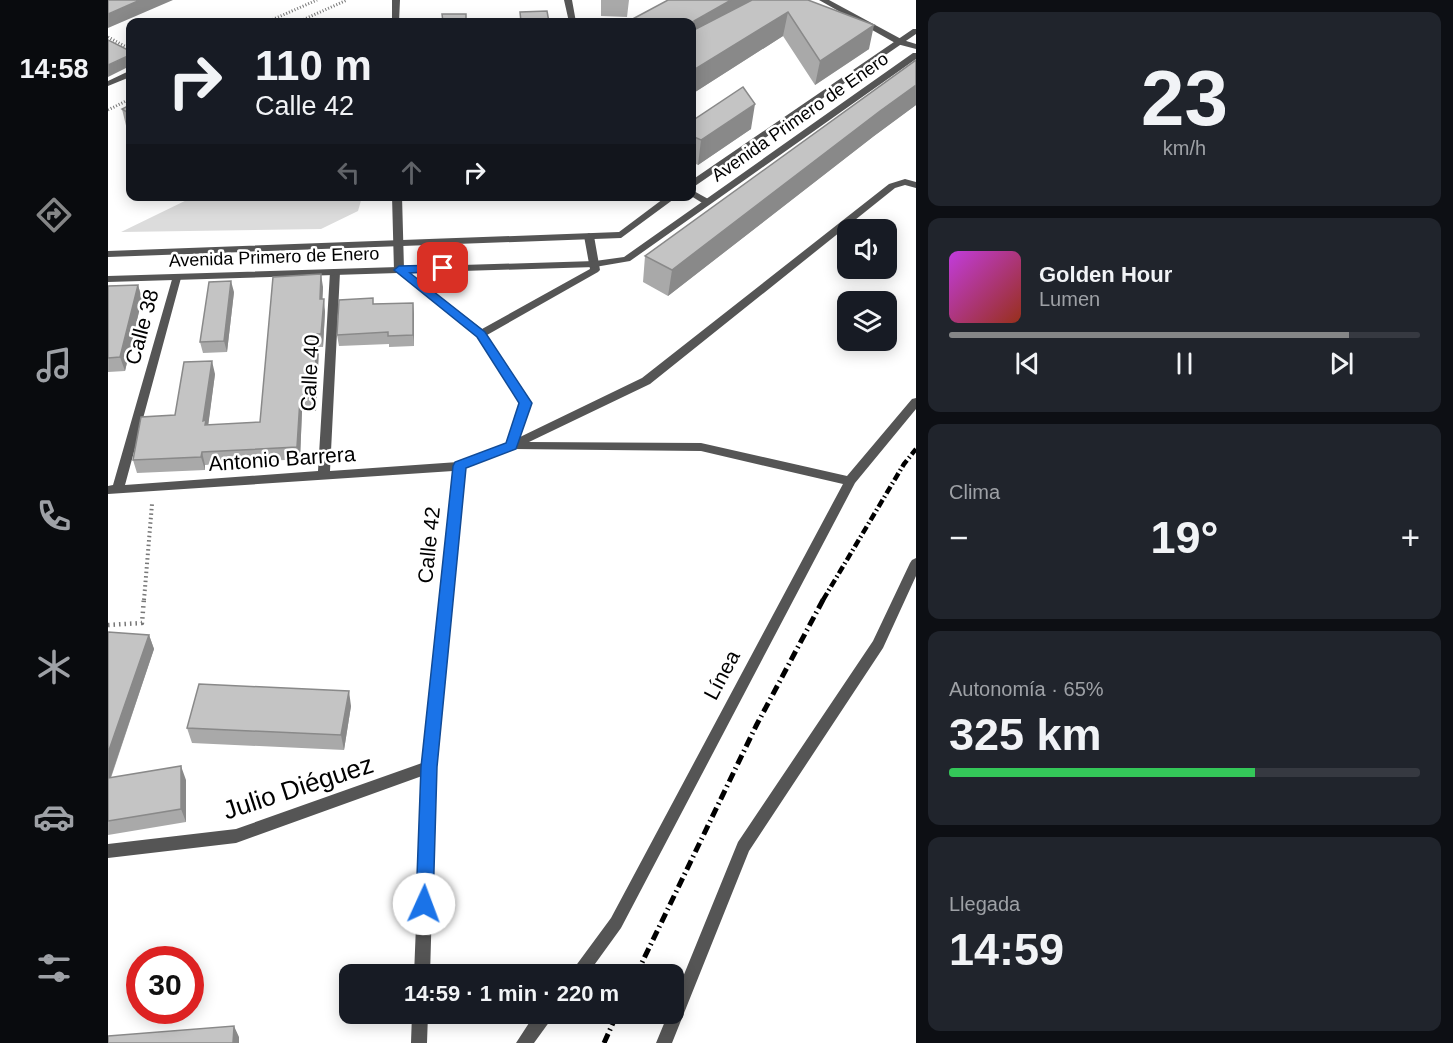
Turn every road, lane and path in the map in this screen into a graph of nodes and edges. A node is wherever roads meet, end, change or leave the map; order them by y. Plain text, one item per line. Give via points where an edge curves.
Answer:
1 (317, 0) edge
2 (348, 0) edge
3 (396, 0) edge
4 (568, 0) edge
5 (823, 0) edge
6 (276, 18) edge
7 (307, 18) edge
8 (396, 18) edge
9 (572, 18) edge
10 (916, 31) edge
11 (108, 37) edge
12 (900, 42) junction
13 (126, 47) edge
14 (916, 47) edge
15 (916, 55) edge
16 (126, 77) edge
17 (108, 84) edge
18 (126, 101) edge
19 (108, 110) edge
20 (696, 181) edge
21 (916, 185) edge
22 (696, 196) edge
23 (397, 201) edge
24 (667, 201) edge
25 (706, 202) junction
26 (589, 236) junction
27 (398, 243) junction
28 (108, 254) edge
29 (595, 264) junction
30 (399, 270) junction
31 (334, 272) junction
32 (176, 278) junction
33 (108, 279) edge
34 (481, 334) junction
35 (916, 402) edge
36 (511, 446) junction
37 (459, 466) junction
38 (324, 476) junction
39 (850, 481) junction
40 (153, 488) junction
41 (113, 490) edge
42 (916, 563) edge
43 (108, 625) edge
44 (429, 767) junction
45 (108, 851) edge
46 (424, 964) edge
47 (585, 964) edge
48 (420, 1024) edge
49 (535, 1024) edge
50 (419, 1043) edge
51 (525, 1043) edge
52 (664, 1043) edge

1 - 6 path
2 - 7 path
3 - 8 street
4 - 9 street
5 - 12 street
10 - 12 street, Avenida Primero de Enero
11 - 13 path
12 - 14 street
12 - 20 street, Avenida Primero de Enero
15 - 25 street, Avenida Primero de Enero
16 - 17 street
18 - 19 path
21 - 36 street via 905,182 892,186 646,381
22 - 25 street
23 - 27 street
24 - 26 street, Avenida Primero de Enero via 621,235
25 - 29 street, Avenida Primero de Enero via 627,259
26 - 27 street, Avenida Primero de Enero
26 - 29 street
27 - 28 street, Avenida Primero de Enero
27 - 30 street
29 - 30 street, Avenida Primero de Enero
29 - 34 street via 595,270
30 - 31 street, Avenida Primero de Enero
30 - 34 street
31 - 32 street, Avenida Primero de Enero
31 - 38 street, Calle 40
32 - 33 street, Avenida Primero de Enero
32 - 41 street, Calle 38
34 - 36 street via 526,403
35 - 39 street, Línea
36 - 37 street
36 - 39 street via 701,447
37 - 38 street, Antonio Barrera
37 - 44 street, Calle 42
38 - 40 street, Antonio Barrera
39 - 47 street, Línea via 616,923
40 - 41 street, Antonio Barrera
40 - 43 path via 142,623
42 - 52 street via 878,644 743,847
44 - 45 street, Julio Diéguez via 236,836
44 - 46 street, Calle 42
48 - 50 street
49 - 51 street

